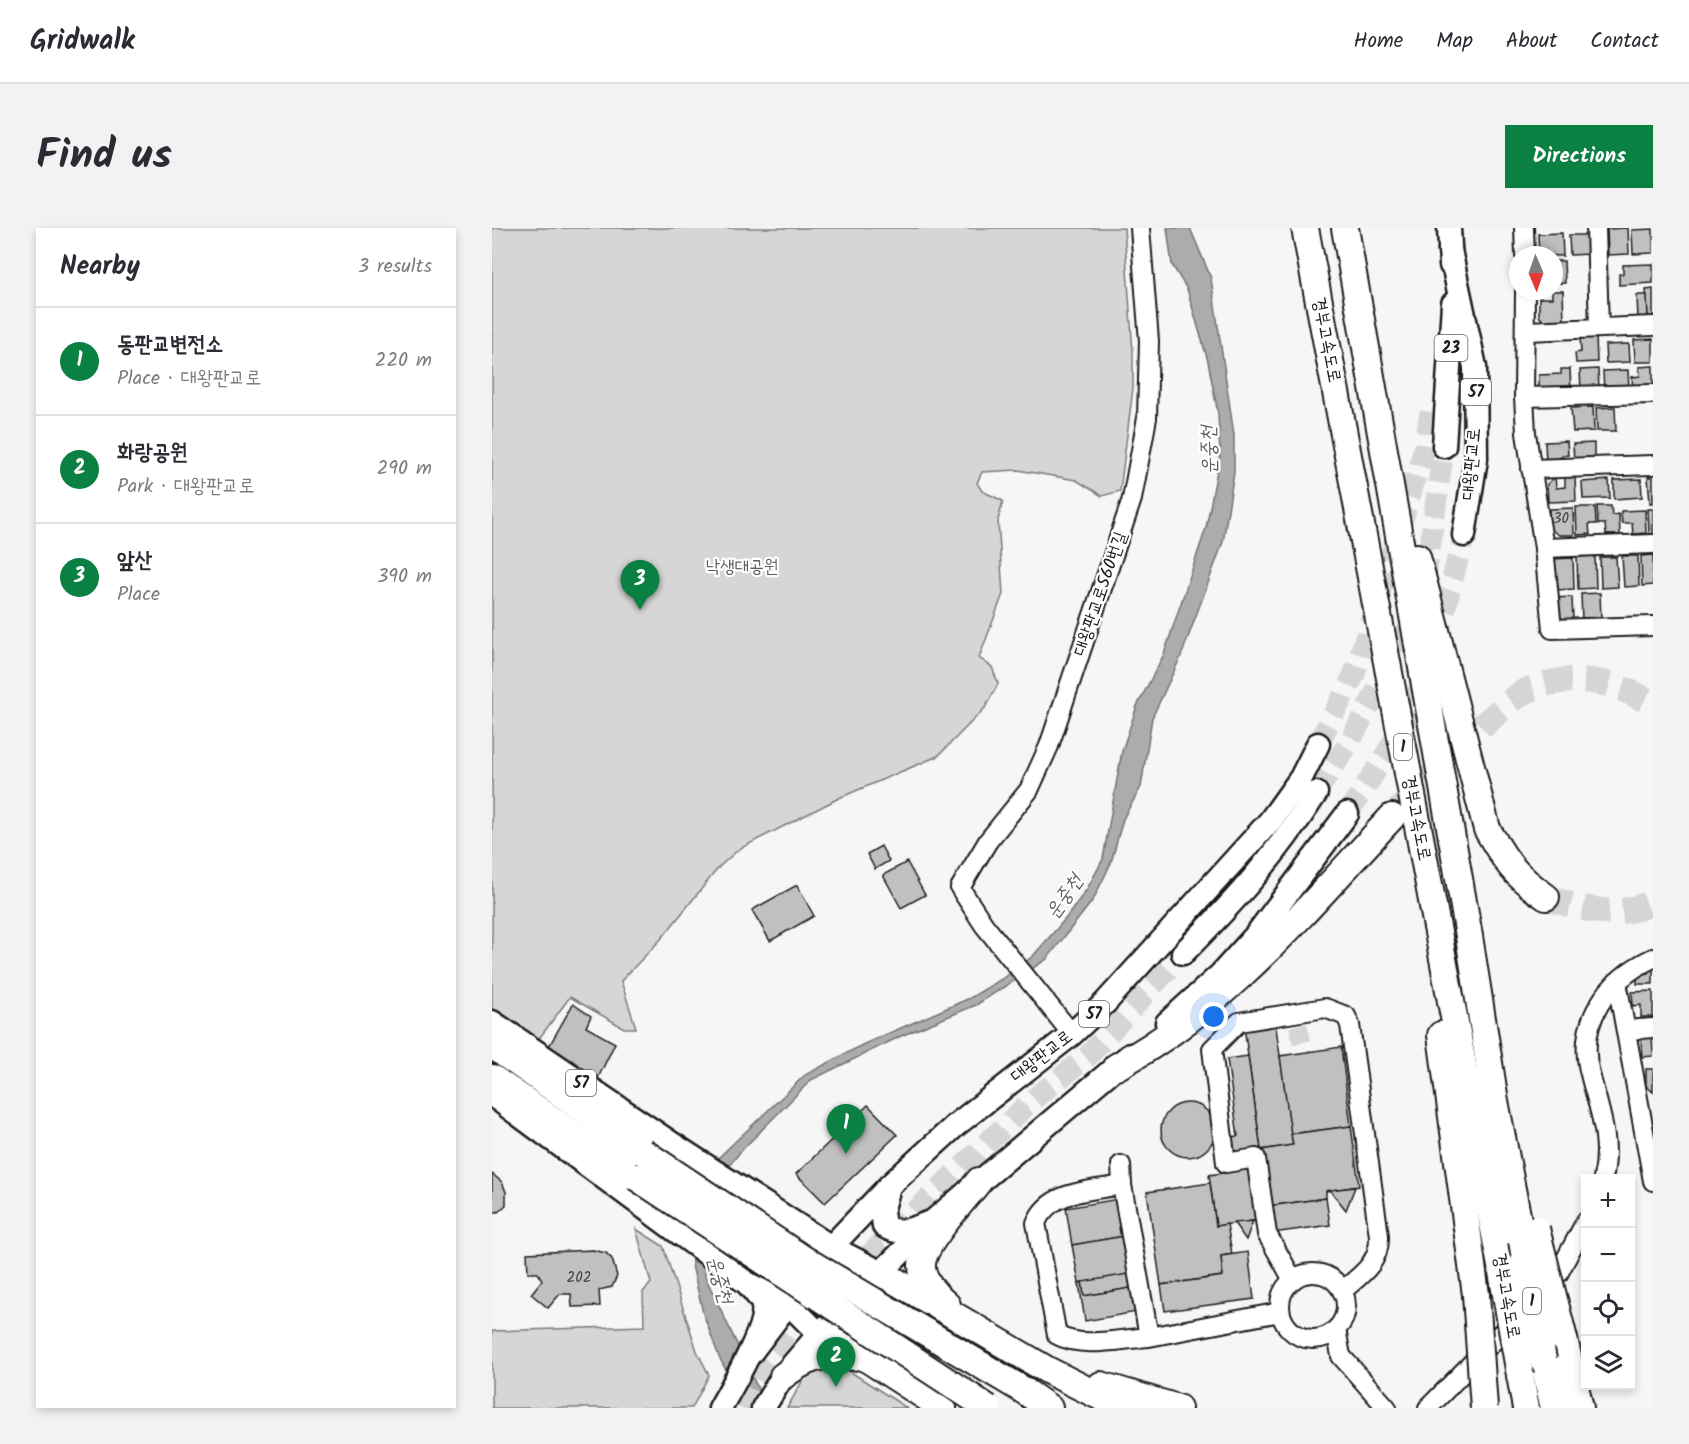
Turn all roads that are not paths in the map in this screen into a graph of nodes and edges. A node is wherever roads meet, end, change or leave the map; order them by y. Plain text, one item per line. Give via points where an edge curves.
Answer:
1 (1140, 228) edge
2 (1305, 228) edge
3 (1345, 228) edge
4 (1524, 228) edge
5 (1596, 228) edge
6 (1449, 239) edge
7 (1525, 246) edge
8 (1355, 292) junction
9 (1525, 300) edge
10 (1653, 326) edge
11 (1599, 328) junction
12 (1526, 331) junction
13 (1653, 394) edge
14 (1524, 397) junction
15 (1431, 410) tunnel mouth
16 (1444, 446) tunnel mouth
17 (1653, 465) edge
18 (1531, 469) junction
19 (1464, 535) tunnel mouth
20 (1653, 544) edge
21 (1544, 548) junction
22 (1653, 626) edge
23 (1318, 744) tunnel mouth
24 (1316, 793) tunnel mouth
25 (1347, 814) tunnel mouth
26 (1392, 817) tunnel mouth
27 (1422, 850) junction
28 (1546, 897) tunnel mouth
29 (1183, 953) tunnel mouth
30 (1653, 958) edge
31 (1617, 982) junction
32 (492, 1022) edge
33 (1653, 1028) edge
34 (1626, 1030) junction
35 (1072, 1034) junction
36 (492, 1045) edge
37 (1116, 1067) junction
38 (492, 1078) edge
39 (492, 1095) edge
40 (1646, 1103) edge
41 (1121, 1165) dead end
42 (1604, 1174) edge
43 (979, 1181) junction
44 (1653, 1181) edge
45 (1122, 1185) junction
46 (889, 1186) junction
47 (636, 1189) junction
48 (932, 1222) junction
49 (1582, 1228) edge
50 (1529, 1235) junction
51 (831, 1247) junction
52 (880, 1272) junction
53 (742, 1278) junction
54 (1293, 1280) junction
55 (1342, 1291) junction
56 (789, 1304) junction
57 (1281, 1312) junction
58 (972, 1327) junction
59 (1336, 1329) junction
60 (819, 1334) junction
61 (1149, 1337) junction
62 (756, 1341) junction
63 (869, 1360) junction
64 (1049, 1371) junction
65 (783, 1376) junction
66 (1485, 1406) edge
67 (720, 1408) edge
68 (763, 1408) edge
69 (943, 1408) edge
70 (988, 1408) edge
71 (1048, 1408) edge
72 (1123, 1408) edge
73 (1178, 1408) edge
74 (1387, 1408) edge
75 (1428, 1408) edge
76 (1526, 1408) edge
77 (1554, 1408) edge
78 (1580, 1408) edge

1 - 35 street, 대왕판교로560번길 via 1149,341 1147,418 1125,525 1049,746 1029,790 988,841 960,888 984,925
2 - 27 highway, 경부고속도로 / 1
3 - 8 highway, 경부고속도로 / 1
4 - 7 street
5 - 11 street
6 - 15 main road, 57
6 - 16 main road, 대왕판교로 / 23 via 1453,303
6 - 19 main road, 대왕판교로 / 57 via 1475,367 1476,459
8 - 28 highway via 1416,553 1487,829 1521,880
8 - 50 highway, 경부고속도로 / 1 via 1495,1101
9 - 12 street
10 - 11 street
11 - 12 street
12 - 14 street
13 - 14 street
14 - 18 street
17 - 18 street
18 - 21 street
20 - 21 street
21 - 22 street via 1551,629
23 - 35 main road, 대왕판교로 / 57 via 1301,778 1270,821 1105,1003
24 - 29 main road via 1287,839 1247,888
25 - 37 main road via 1304,874 1220,975
26 - 37 highway via 1238,978 1155,1047
27 - 66 highway, bridge via 1446,1086 1476,1295
27 - 76 highway, 경부고속도로 / 1, bridge
30 - 31 street
31 - 34 street
31 - 42 street via 1591,1020 1587,1054 1605,1128
32 - 51 main road, 57
33 - 34 street
34 - 40 street
35 - 46 main road, 대왕판교로 / 57 via 957,1125
36 - 71 highway, bridge via 805,1260
37 - 43 main road
38 - 47 highway
39 - 47 main road
40 - 44 street
41 - 45 street
43 - 48 main road
43 - 58 highway via 925,1251 922,1267 928,1285 939,1299
45 - 61 street
45 - 61 street via 1058,1197 1041,1211 1036,1222 1057,1335 1080,1341
46 - 48 main road via 882,1212 884,1226 908,1231
46 - 51 main road, 대왕판교로 / 57
47 - 53 main road
47 - 70 highway, bridge
48 - 52 main road
49 - 75 street via 1558,1274
50 - 77 highway, 경부고속도로 / 1, bridge via 1543,1360
50 - 78 highway, bridge via 1564,1339
51 - 52 main road
51 - 56 main road, 대왕판교로
52 - 58 highway
52 - 60 main road
53 - 56 main road
53 - 62 main road via 762,1304 764,1317
54 - 55 street via 1307,1274 1327,1276
54 - 55 street via 1267,1234 1256,1158 1226,1162 1212,1049 1239,1022 1297,1020 1325,1008 1346,1016 1350,1025 1379,1249 1370,1266
54 - 57 street via 1282,1293
55 - 59 street via 1345,1311
56 - 60 main road
56 - 62 main road, 대왕판교로
57 - 59 street via 1286,1326 1305,1338 1327,1336
57 - 61 street
58 - 64 highway
59 - 74 street via 1341,1356
60 - 63 highway
60 - 65 main road
62 - 67 main road
63 - 65 highway via 844,1355 817,1356
63 - 69 highway
64 - 72 highway
64 - 73 highway
65 - 68 main road

